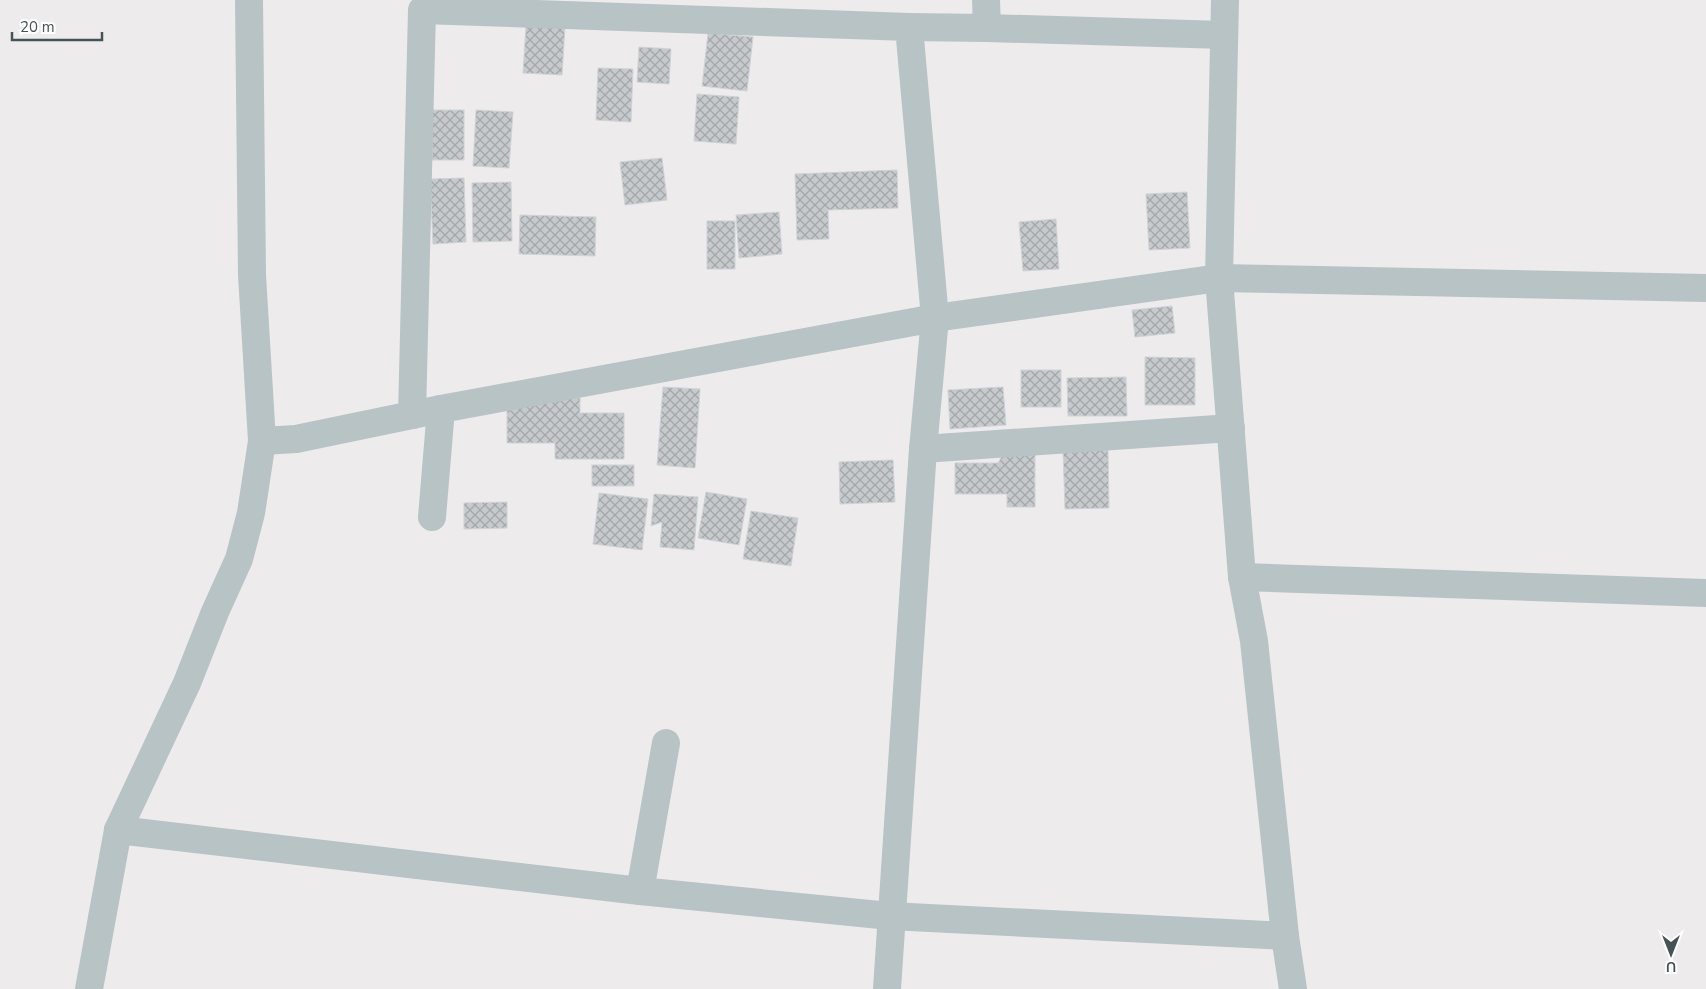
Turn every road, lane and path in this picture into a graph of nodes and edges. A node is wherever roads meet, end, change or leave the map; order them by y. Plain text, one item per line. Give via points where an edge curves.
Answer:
1 (249, 0) edge
2 (986, 0) edge
3 (1225, 0) edge
4 (422, 5) edge
5 (698, 10) edge
6 (909, 27) junction
7 (987, 28) junction
8 (1224, 35) junction
9 (1218, 278) junction
10 (1706, 288) edge
11 (935, 318) junction
12 (441, 409) junction
13 (412, 415) junction
14 (1231, 428) junction
15 (277, 440) junction
16 (923, 449) junction
17 (432, 517) dead end
18 (1242, 577) junction
19 (1706, 593) edge
20 (666, 743) dead end
21 (136, 832) junction
22 (640, 891) junction
23 (890, 916) junction
24 (1285, 936) junction
25 (89, 989) edge
26 (887, 989) edge
27 (1292, 989) edge

1 - 15 street via 252,275
2 - 7 street
3 - 8 street
4 - 5 street
4 - 13 street
5 - 6 street
6 - 7 street
6 - 11 street
7 - 8 street
8 - 9 street
9 - 10 street
9 - 11 street
9 - 14 street
11 - 12 street
11 - 16 street
12 - 13 street
12 - 17 street
13 - 15 street
14 - 16 street
14 - 18 street
15 - 21 street via 250,513 239,559 187,683
16 - 23 street
18 - 19 street
18 - 24 street via 1254,640
20 - 22 street
21 - 22 street
21 - 25 street
22 - 23 street
23 - 24 street
23 - 26 street
24 - 27 street

